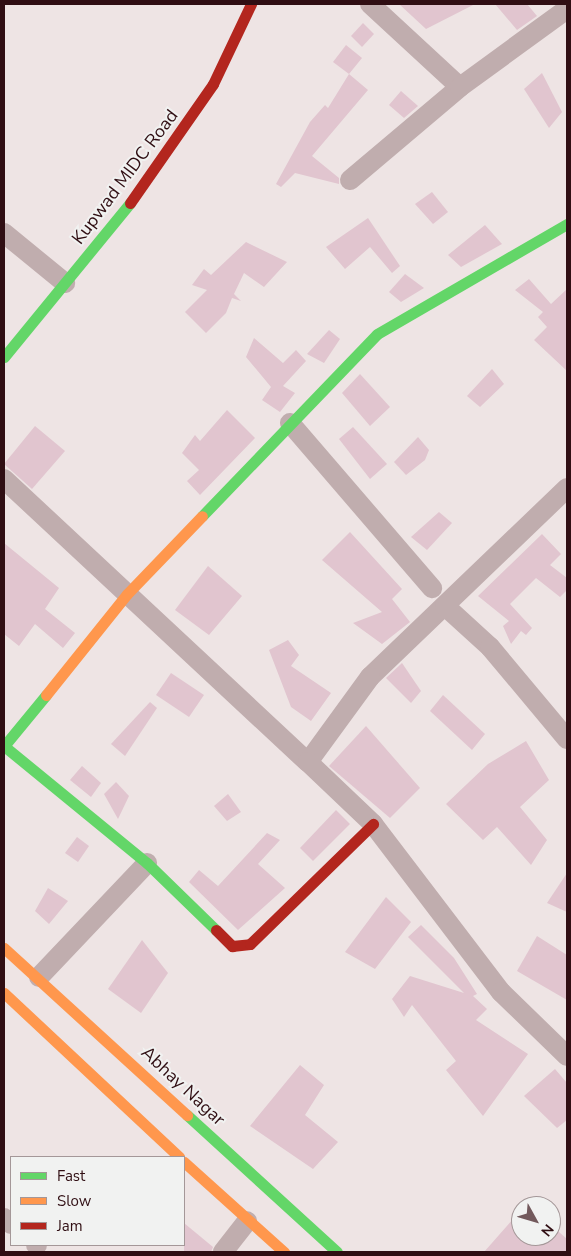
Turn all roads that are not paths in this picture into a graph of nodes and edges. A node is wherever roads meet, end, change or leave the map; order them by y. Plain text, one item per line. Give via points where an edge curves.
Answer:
1 (251, 4) edge
2 (370, 4) edge
3 (567, 9) edge
4 (460, 88) junction
5 (350, 180) dead end
6 (567, 224) edge
7 (4, 233) edge
8 (65, 283) junction
9 (4, 357) edge
10 (290, 423) junction
11 (4, 479) edge
12 (567, 488) edge
13 (432, 588) dead end
14 (127, 594) junction
15 (445, 606) junction
16 (567, 738) edge
17 (308, 762) junction
18 (373, 824) junction
19 (147, 863) junction
20 (4, 948) edge
21 (39, 977) junction
22 (4, 993) edge
23 (567, 1056) edge
24 (178, 1156) edge
25 (185, 1163) edge
26 (247, 1221) junction
27 (223, 1252) edge
28 (284, 1252) edge
29 (337, 1252) edge

1 - 8 main road, Kupwad MIDC Road via 213,84 189,123
2 - 4 street
3 - 4 street
4 - 5 street
6 - 10 main road via 377,334
7 - 8 street
8 - 9 main road, Kupwad MIDC Road
10 - 13 street
10 - 14 main road
11 - 14 street
12 - 15 street
14 - 17 street
14 - 19 main road via 4,746
15 - 16 street via 490,647
15 - 17 street via 370,677
17 - 18 street
18 - 19 main road via 243,947 232,946
18 - 23 street via 501,992
19 - 21 street
20 - 21 main road, Abhay Nagar
21 - 29 main road, Abhay Nagar
22 - 24 main road
25 - 26 main road
26 - 27 street
26 - 28 main road

